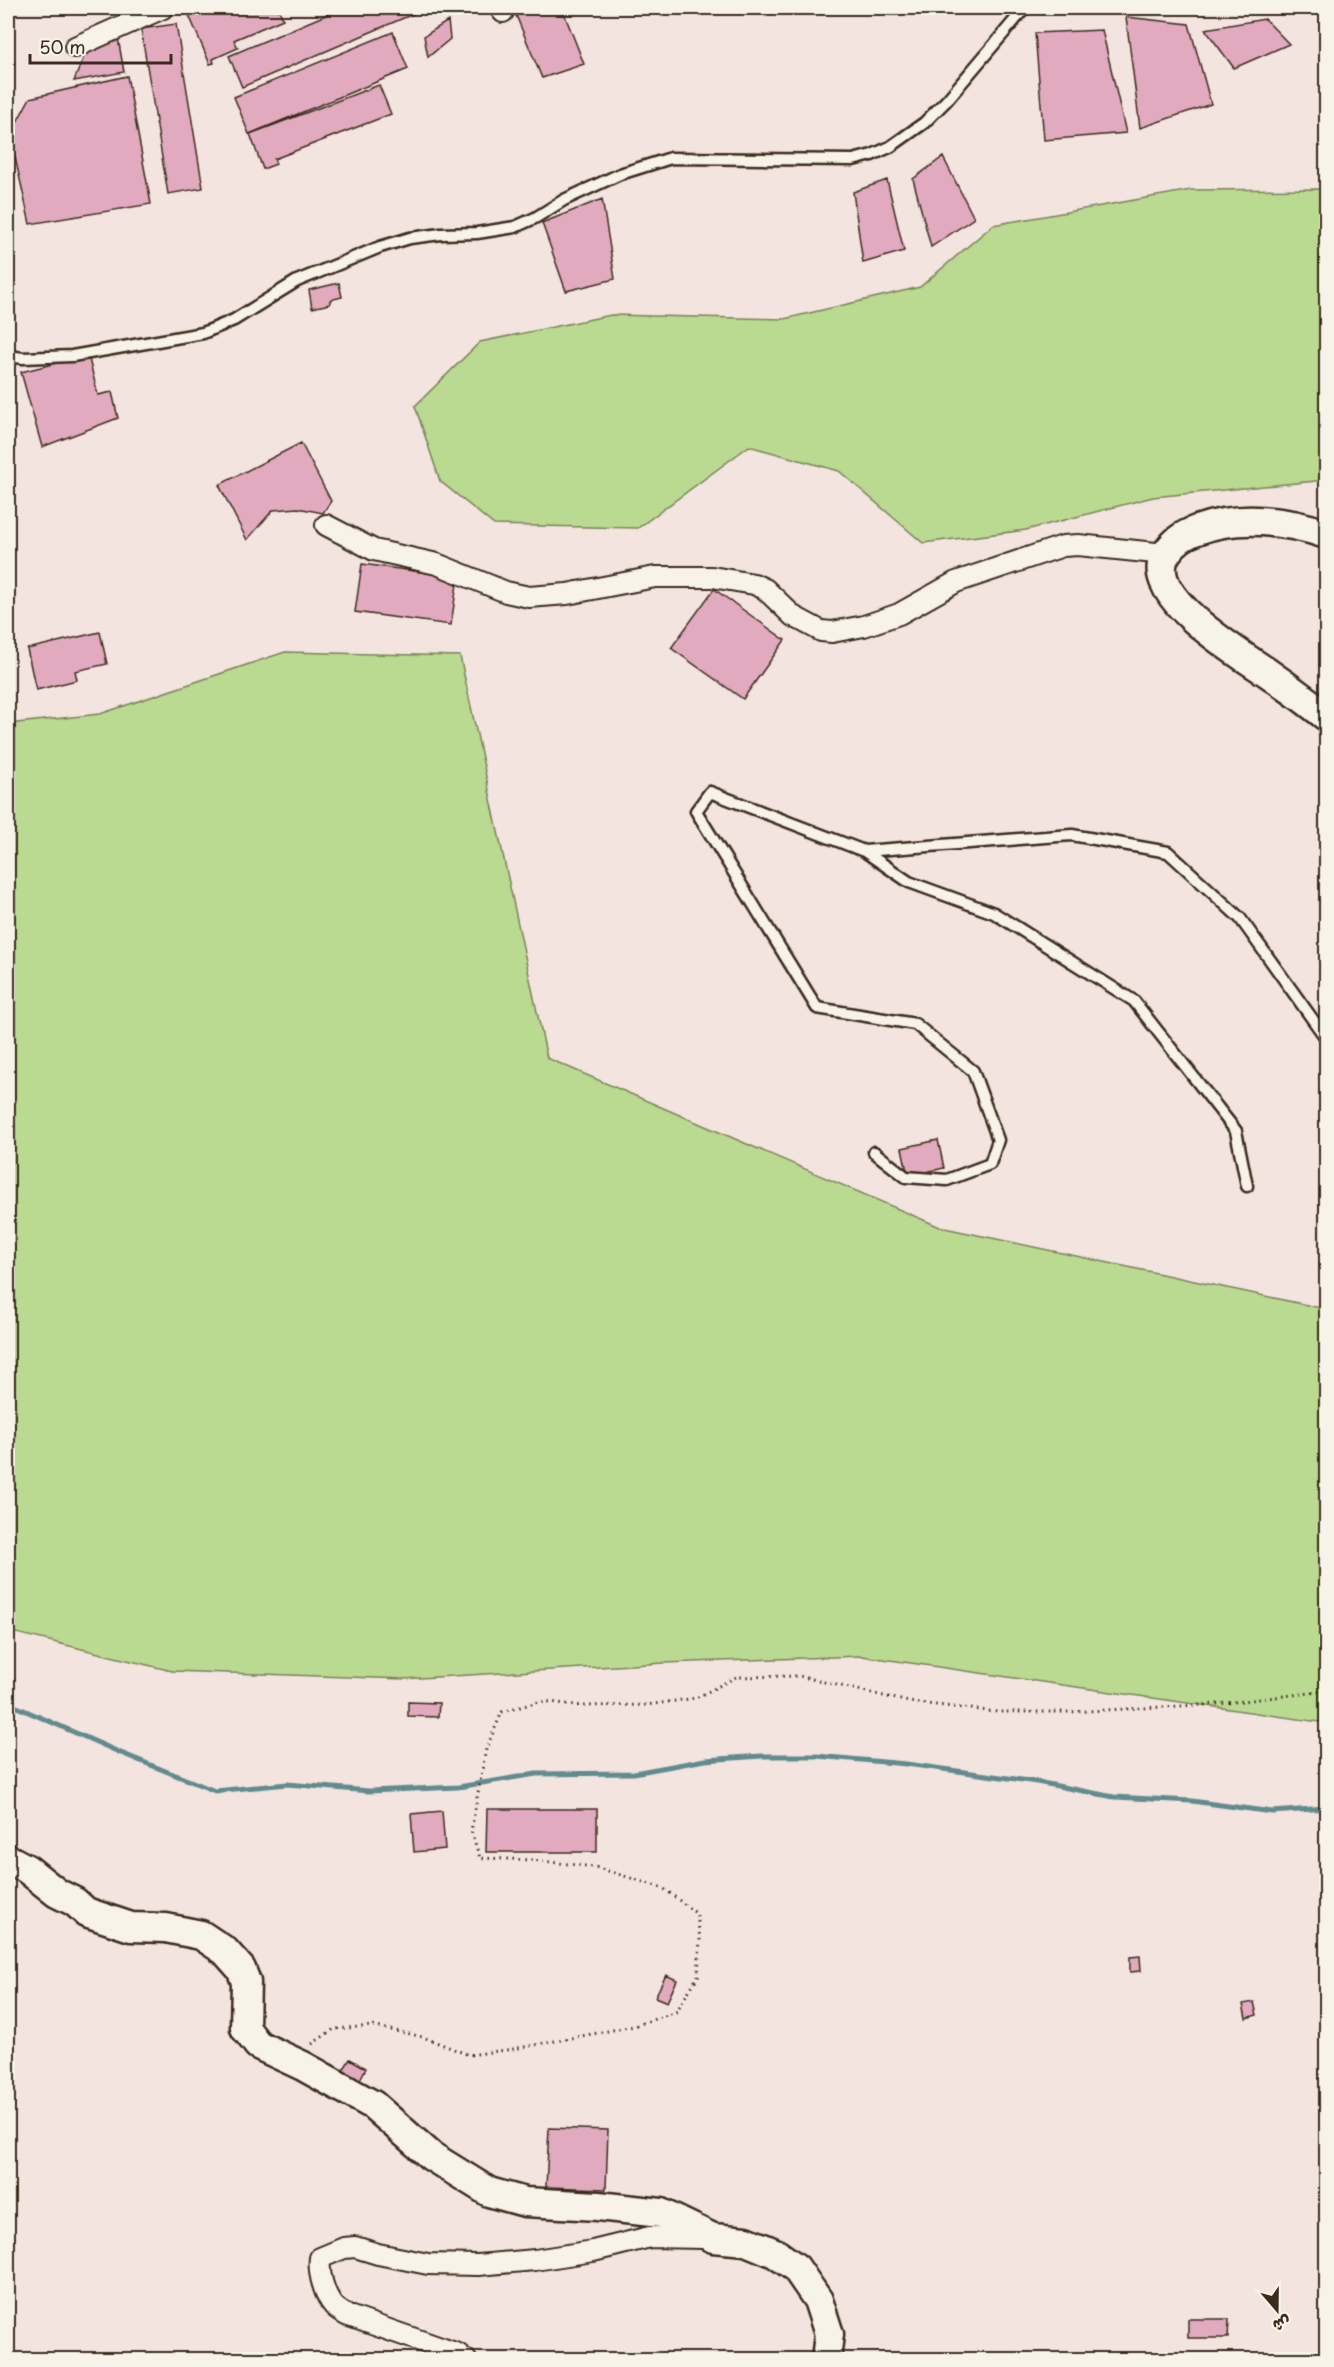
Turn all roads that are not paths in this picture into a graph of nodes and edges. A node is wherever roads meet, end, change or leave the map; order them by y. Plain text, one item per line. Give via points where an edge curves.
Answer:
1 (163, 8) edge
2 (1026, 8) edge
3 (75, 47) dead end
4 (8, 356) edge
5 (326, 525) dead end
6 (1326, 534) edge
7 (1165, 554) junction
8 (1326, 716) edge
9 (864, 851) junction
10 (1326, 1038) edge
11 (874, 1152) dead end
12 (1247, 1186) dead end
13 (8, 1859) edge
14 (713, 2238) junction
15 (466, 2360) edge
16 (826, 2360) edge

1 - 3 street
2 - 4 lane via 924,123 906,138 872,155 853,160 671,158 620,174 515,227 410,238 380,247 297,281 234,320 203,333 72,356
5 - 7 street via 374,550 437,564 506,592 529,597 655,577 712,577 754,584 765,589 793,616 821,631 832,632 899,614 956,582 1064,546
6 - 7 street via 1273,521 1222,524 1206,526 1176,540
7 - 8 street via 1161,562 1163,581 1182,608
9 - 10 lane via 1072,835 1168,852 1239,918
9 - 11 lane via 710,792 696,811 817,1008 915,1024 973,1071 998,1140 990,1164 947,1180 906,1177
9 - 12 lane via 909,882 994,913 1134,1001 1236,1131
13 - 14 street via 86,1912 131,1926 201,1935 225,1951 241,1969 246,1982 245,2028 250,2037 373,2105 431,2156 489,2192 525,2202 662,2213
14 - 15 street via 650,2237 593,2251 478,2265 428,2264 355,2247 320,2258 318,2268 333,2306 346,2315 459,2354
14 - 16 street via 746,2241 775,2253 796,2268 818,2300 829,2334

